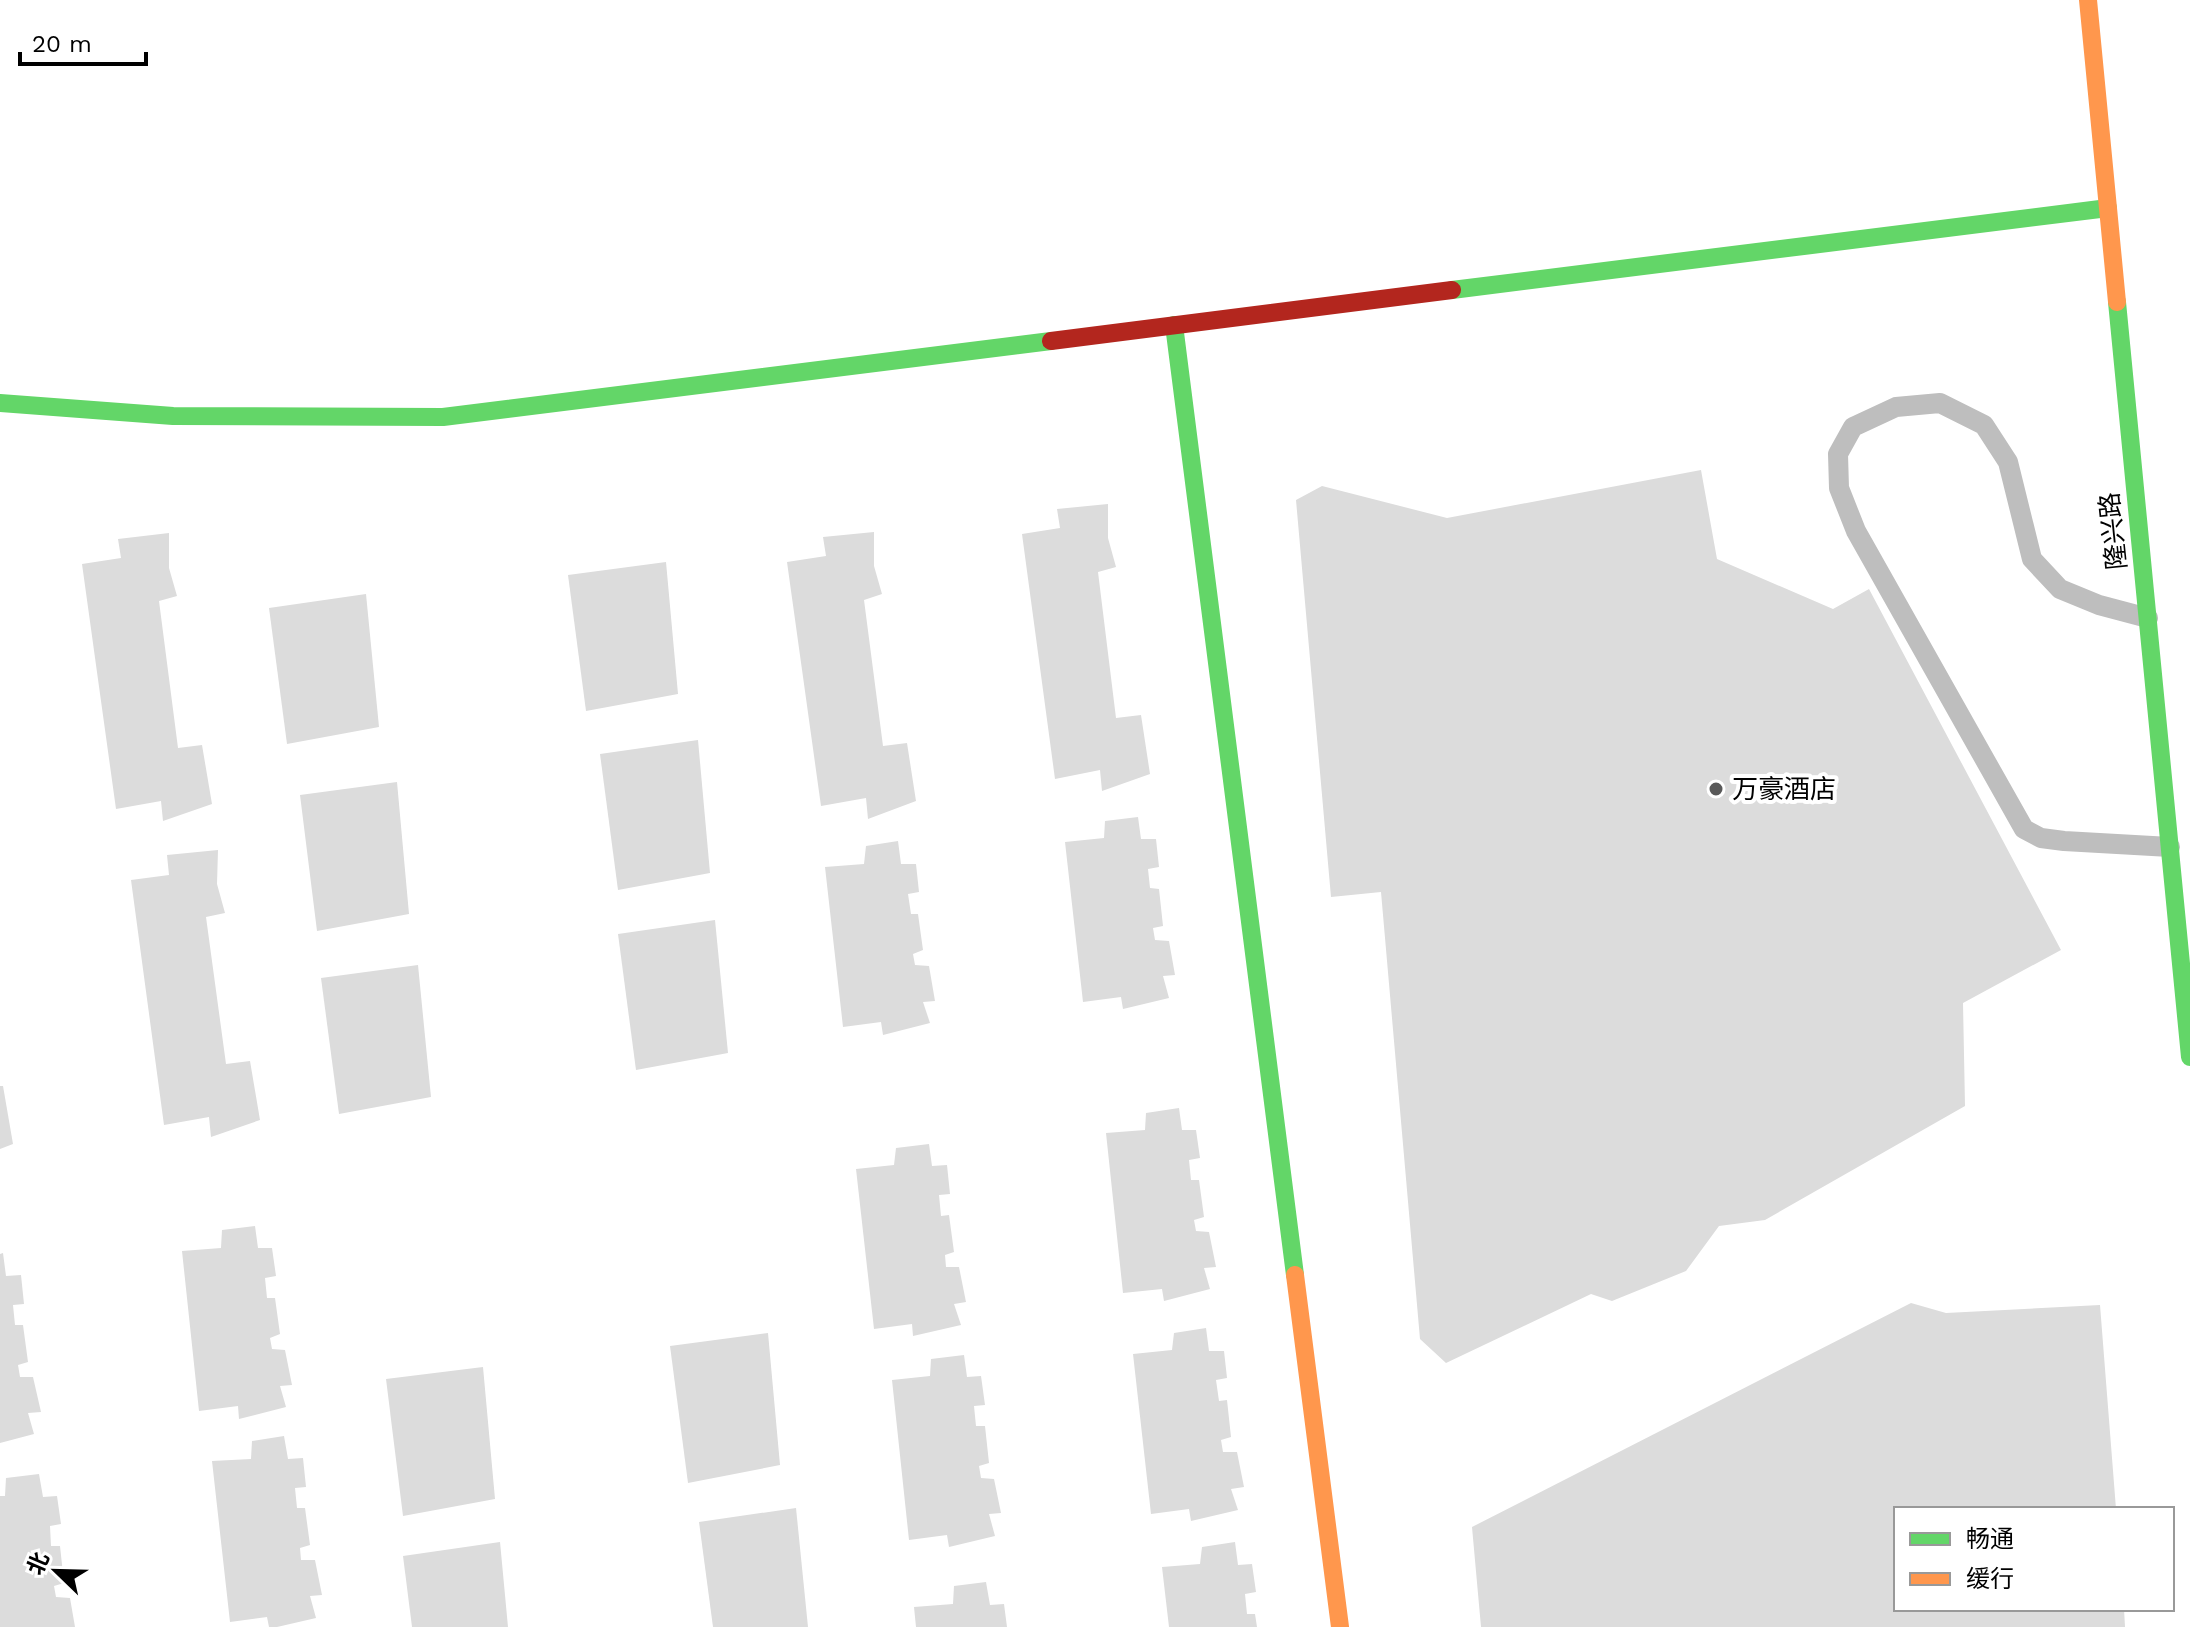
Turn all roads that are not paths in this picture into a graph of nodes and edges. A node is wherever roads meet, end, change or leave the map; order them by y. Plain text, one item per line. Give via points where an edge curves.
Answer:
1 (2088, 0) edge
2 (2108, 208) junction
3 (1174, 325) junction
4 (0, 403) edge
5 (2148, 618) junction
6 (2170, 847) junction
7 (2190, 1057) edge
8 (1340, 1627) edge

1 - 2 street, 隆兴路
2 - 3 street
2 - 5 street, 隆兴路
3 - 4 street via 443,417 173,416
3 - 8 street
5 - 6 street, 隆兴路
5 - 6 lane via 2060,589 2032,559 2008,462 1984,425 1940,403 1896,407 1853,427 1838,454 1839,488 1856,531 2024,829 2064,841
6 - 7 street, 隆兴路

